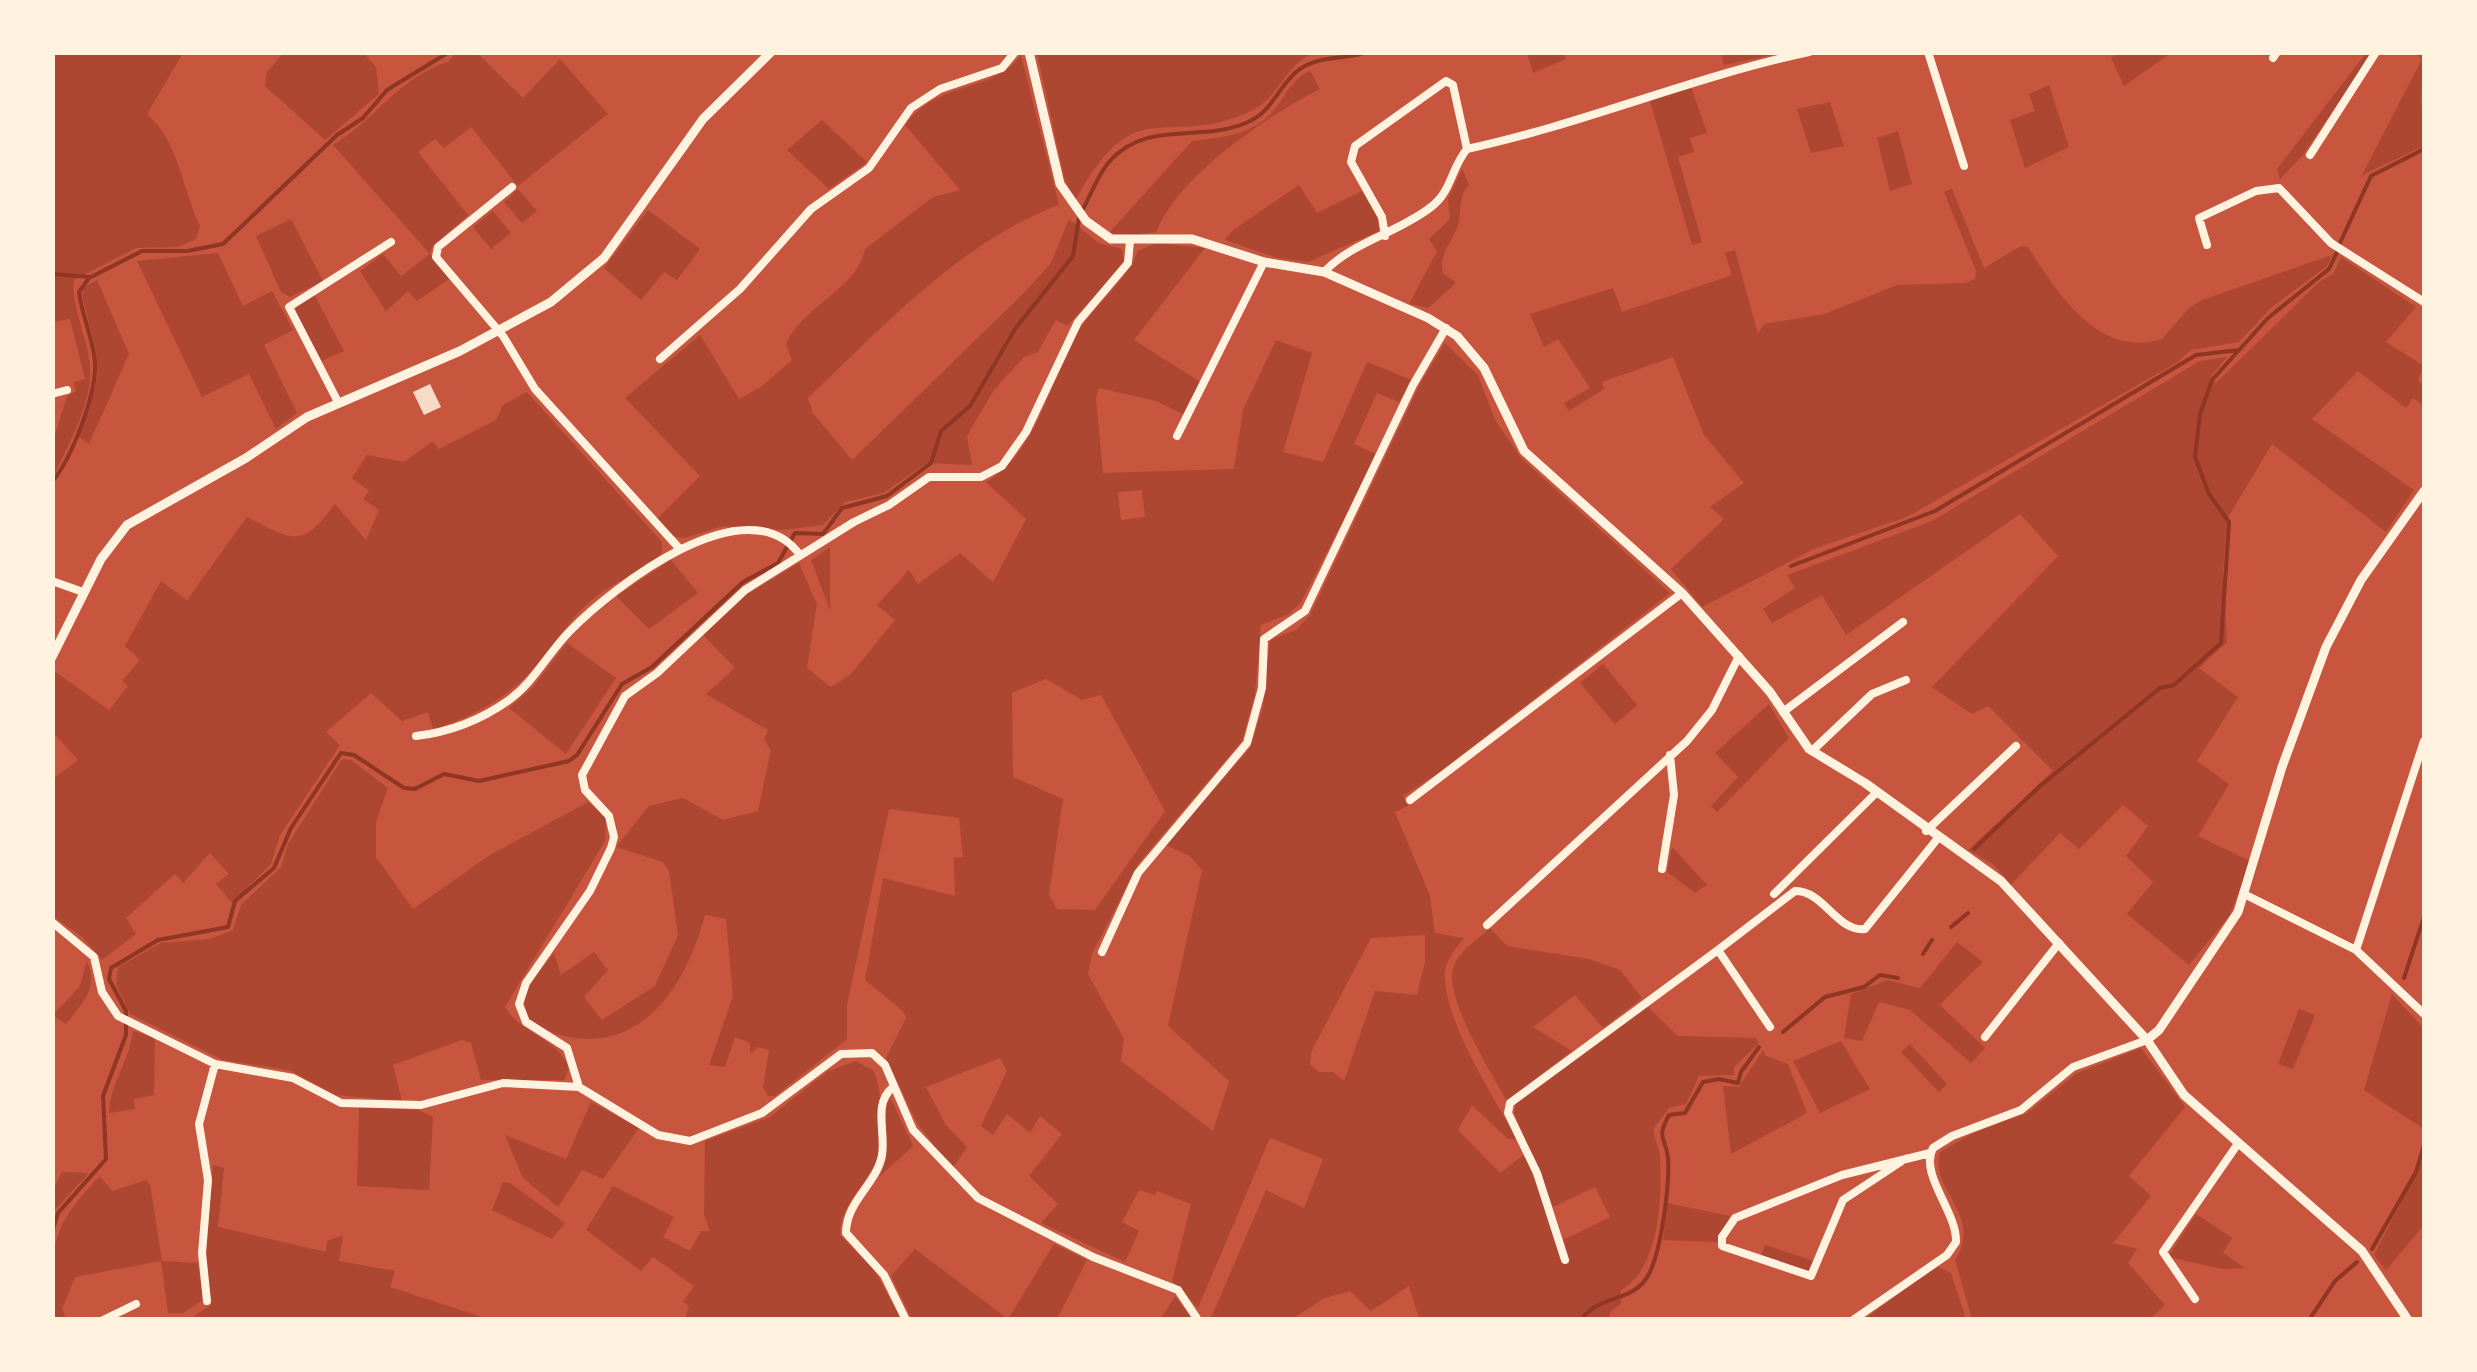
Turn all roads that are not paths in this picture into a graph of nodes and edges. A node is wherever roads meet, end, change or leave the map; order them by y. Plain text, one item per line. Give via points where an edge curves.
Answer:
1 (771, 52) edge
2 (1015, 52) edge
3 (1029, 52) edge
4 (1809, 52) edge
5 (1928, 52) edge
6 (2376, 52) edge
7 (1468, 149) junction
8 (2310, 155) dead end
9 (1964, 166) dead end
10 (512, 186) dead end
11 (1385, 236) junction
12 (1130, 241) junction
13 (391, 242) dead end
14 (2206, 246) dead end
15 (1264, 262) junction
16 (1324, 272) junction
17 (2424, 302) edge
18 (1446, 328) junction
19 (498, 332) junction
20 (660, 359) dead end
21 (67, 390) dead end
22 (52, 394) edge
23 (338, 402) junction
24 (1177, 436) dead end
25 (2424, 491) edge
26 (678, 548) junction
27 (800, 555) junction
28 (52, 581) edge
29 (83, 592) junction
30 (1682, 593) junction
31 (1903, 622) dead end
32 (1739, 656) junction
33 (52, 657) edge
34 (1906, 680) dead end
35 (1783, 712) junction
36 (416, 736) dead end
37 (2424, 741) edge
38 (2016, 746) dead end
39 (1812, 751) junction
40 (1670, 755) junction
41 (1877, 792) junction
42 (1410, 800) dead end
43 (1926, 831) junction
44 (1938, 838) junction
45 (1662, 868) dead end
46 (1774, 894) dead end
47 (2246, 895) junction
48 (52, 922) edge
49 (1486, 925) dead end
50 (2060, 943) junction
51 (1718, 950) junction
52 (2356, 950) junction
53 (1102, 952) dead end
54 (2424, 1014) edge
55 (1770, 1028) dead end
56 (1984, 1037) dead end
57 (2146, 1040) junction
58 (215, 1064) junction
59 (580, 1087) junction
60 (892, 1088) junction
61 (2238, 1145) junction
62 (1930, 1153) junction
63 (1904, 1159) junction
64 (1565, 1260) dead end
65 (2195, 1300) dead end
66 (207, 1301) dead end
67 (136, 1304) dead end
68 (103, 1320) edge
69 (906, 1320) edge
70 (1198, 1320) edge
71 (1853, 1320) edge
72 (2408, 1320) edge

1 - 19 street via 702,120 604,258 551,302
2 - 20 street via 1002,68 940,89 911,108 869,168 811,209 740,289
3 - 12 street via 1060,184 1100,234
4 - 7 street via 1700,77 1607,112
5 - 9 street
6 - 8 street
7 - 11 street via 1443,197
7 - 11 street via 1453,85 1446,81 1355,146 1351,162
10 - 19 street via 434,253
11 - 16 street
12 - 15 street via 1192,238
12 - 27 street via 1128,262 1078,322 1026,432 1002,466 981,476 929,477
13 - 23 street via 289,306
14 - 17 street via 2199,218 2256,190 2279,188 2331,243
15 - 16 street
15 - 24 street
16 - 18 street
18 - 30 street via 1484,368 1524,450
18 - 53 street via 1306,611 1264,639 1262,688 1247,743 1138,873
19 - 23 street
19 - 26 street via 526,379
21 - 22 street
23 - 29 street via 136,519 112,542
25 - 47 street via 2361,580 2326,647 2282,767
26 - 27 street via 735,532 768,532
26 - 36 street via 584,617 510,700 451,730
27 - 59 street via 738,595 657,674 629,692 584,769 584,790 610,816 614,837 590,891 526,983 519,1004 526,1022 567,1048
28 - 29 street
29 - 33 street
30 - 32 street
30 - 42 street
31 - 35 street
32 - 35 street
32 - 40 street via 1704,722
34 - 39 street via 1872,694
35 - 39 street
37 - 52 street
38 - 43 street
39 - 41 street
40 - 45 street via 1674,784
40 - 49 street
41 - 43 street
41 - 46 street
43 - 44 street
44 - 50 street via 2000,882
44 - 51 street via 1865,929 1853,929 1810,893 1795,891
47 - 52 street
47 - 57 street via 2159,1030
48 - 58 street via 90,952 102,992 127,1020
50 - 56 street
50 - 57 street
51 - 55 street
51 - 64 street via 1509,1106
52 - 54 street
57 - 61 street via 2184,1096
57 - 62 street via 2073,1067 2021,1110 1952,1136
58 - 59 street via 280,1074 348,1104 420,1105 503,1084
58 - 66 street via 199,1124 208,1180 202,1253
59 - 60 street via 658,1135 682,1140 762,1114 851,1051 879,1058
60 - 69 street via 883,1100 882,1157 850,1211 846,1233 884,1275
60 - 70 street via 913,1130 978,1198 1093,1257 1178,1290
61 - 65 street via 2163,1252
61 - 72 street via 2347,1235
62 - 63 street
62 - 71 street via 1956,1242
63 - 63 street via 1842,1175 1735,1218 1722,1246 1811,1276 1843,1200
67 - 68 street

